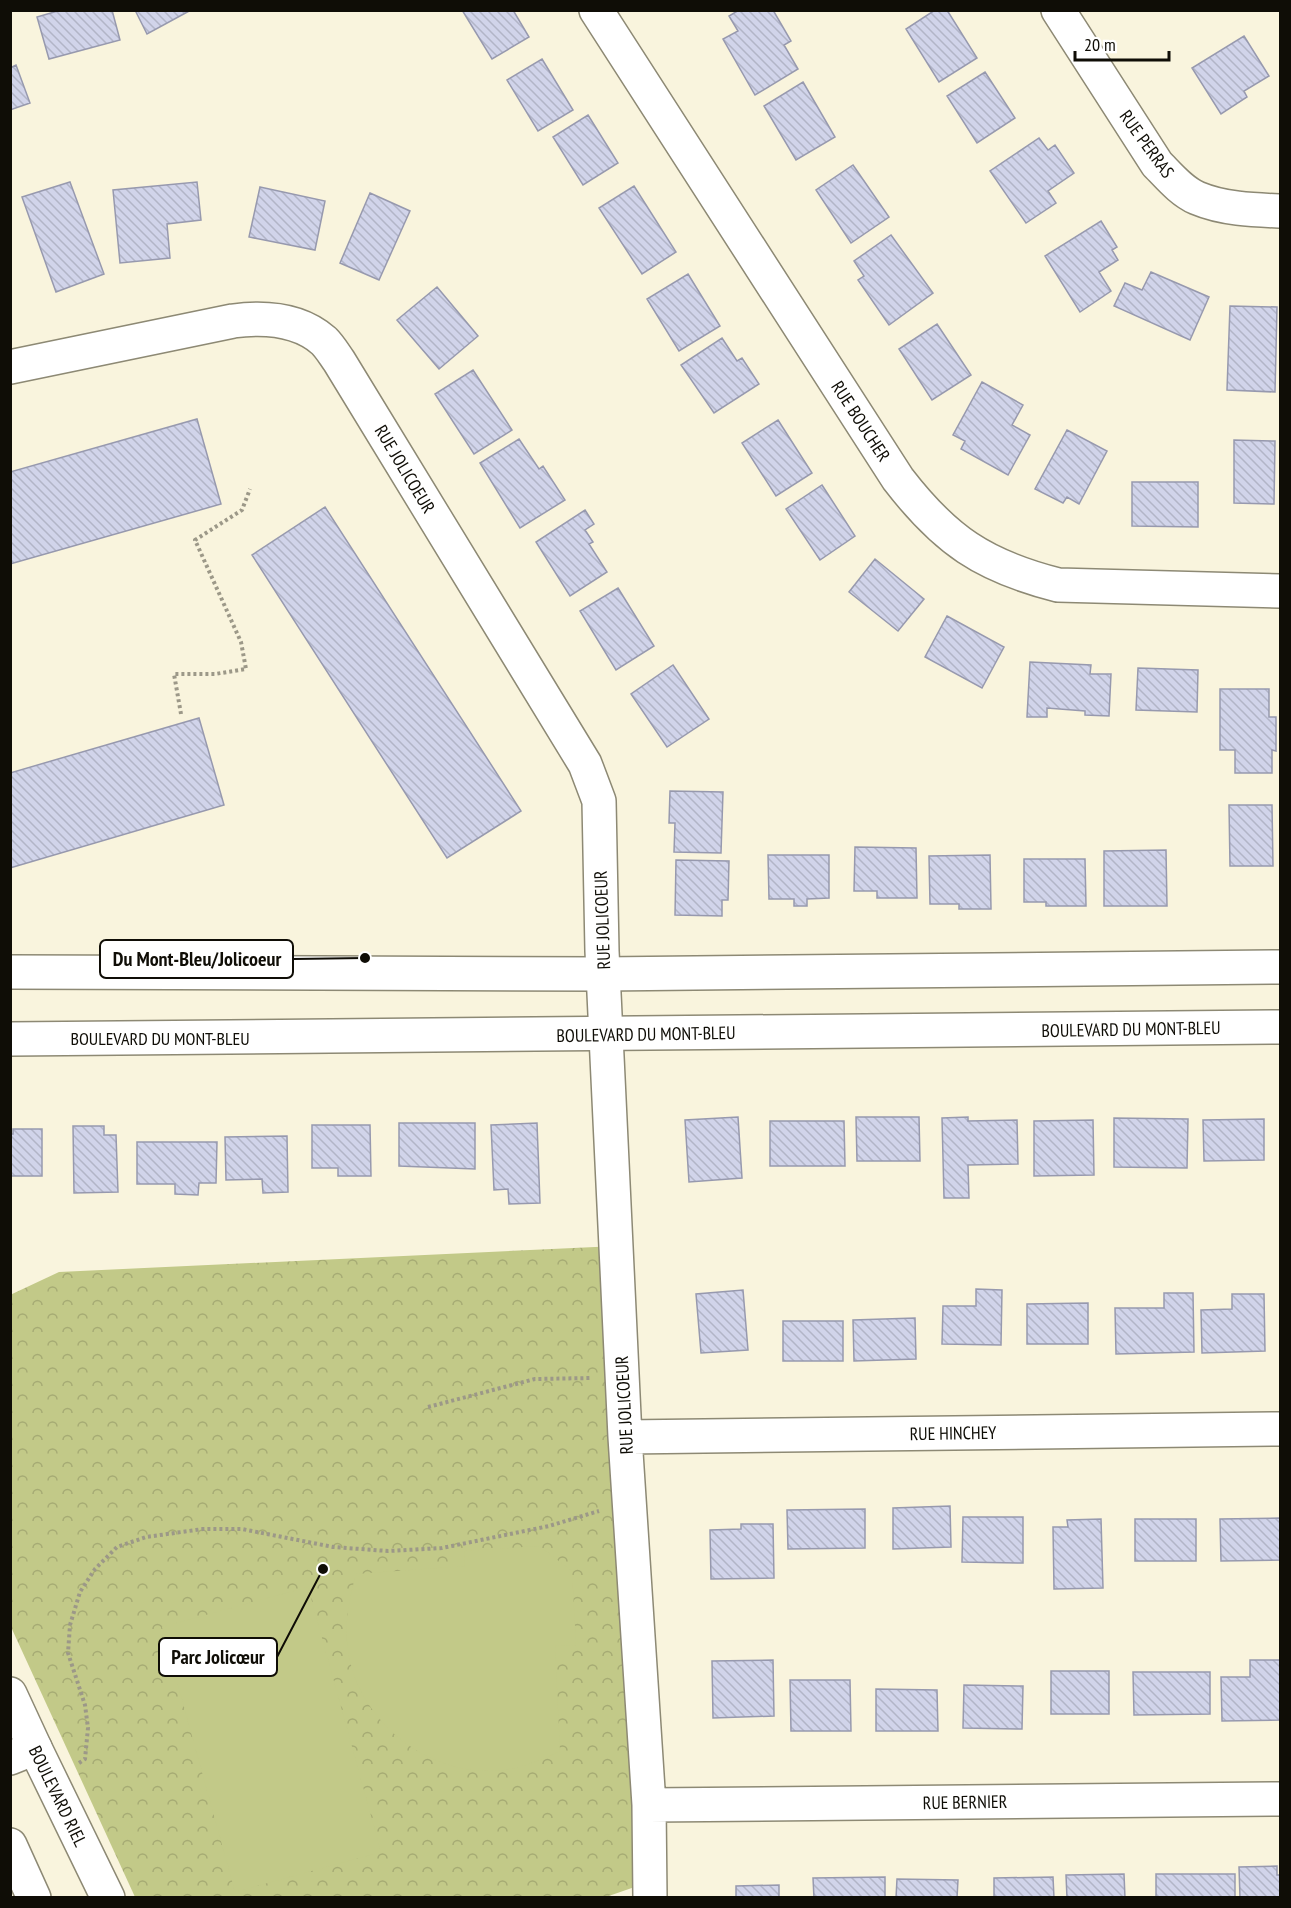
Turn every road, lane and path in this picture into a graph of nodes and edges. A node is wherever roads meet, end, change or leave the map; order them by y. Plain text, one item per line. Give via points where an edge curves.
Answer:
1 (596, 10) edge
2 (1058, 10) edge
3 (1281, 211) edge
4 (10, 367) edge
5 (250, 489) dead end
6 (1281, 591) edge
7 (181, 714) dead end
8 (1281, 967) edge
9 (10, 972) edge
10 (603, 974) junction
11 (1281, 1027) edge
12 (607, 1034) junction
13 (10, 1039) edge
14 (623, 1377) junction
15 (428, 1407) dead end
16 (1281, 1429) edge
17 (625, 1437) junction
18 (602, 1510) dead end
19 (10, 1694) edge
20 (23, 1753) edge
21 (70, 1768) dead end
22 (1281, 1799) edge
23 (649, 1805) junction
24 (10, 1845) edge
25 (34, 1898) edge
26 (108, 1898) edge
27 (650, 1898) edge

1 - 6 street, RUE BOUCHER via 898,479 944,531 991,563 1023,577 1058,585
2 - 3 street, RUE PERRAS via 1157,164 1176,183 1196,197 1221,205
4 - 10 street, RUE JOLICOEUR via 253,318 288,323 325,342 585,764 599,801
5 - 7 path via 242,510 195,540 242,642 246,669 174,674
8 - 10 street
9 - 10 street
10 - 12 street, RUE JOLICOEUR
11 - 12 street, BOULEVARD DU MONT-BLEU
12 - 13 street, BOULEVARD DU MONT-BLEU
12 - 14 street, RUE JOLICOEUR
14 - 15 path via 535,1380
14 - 17 street, RUE JOLICOEUR
16 - 17 street, RUE HINCHEY
17 - 23 street, RUE JOLICOEUR
18 - 21 path via 549,1526 442,1548 388,1551 333,1547 242,1529 146,1537 117,1547 95,1569 80,1592 70,1625 68,1653 88,1728 85,1760
19 - 20 street, BOULEVARD RIEL
20 - 26 street, BOULEVARD RIEL
22 - 23 street, RUE BERNIER
23 - 27 street, RUE JOLICOEUR
24 - 25 street

